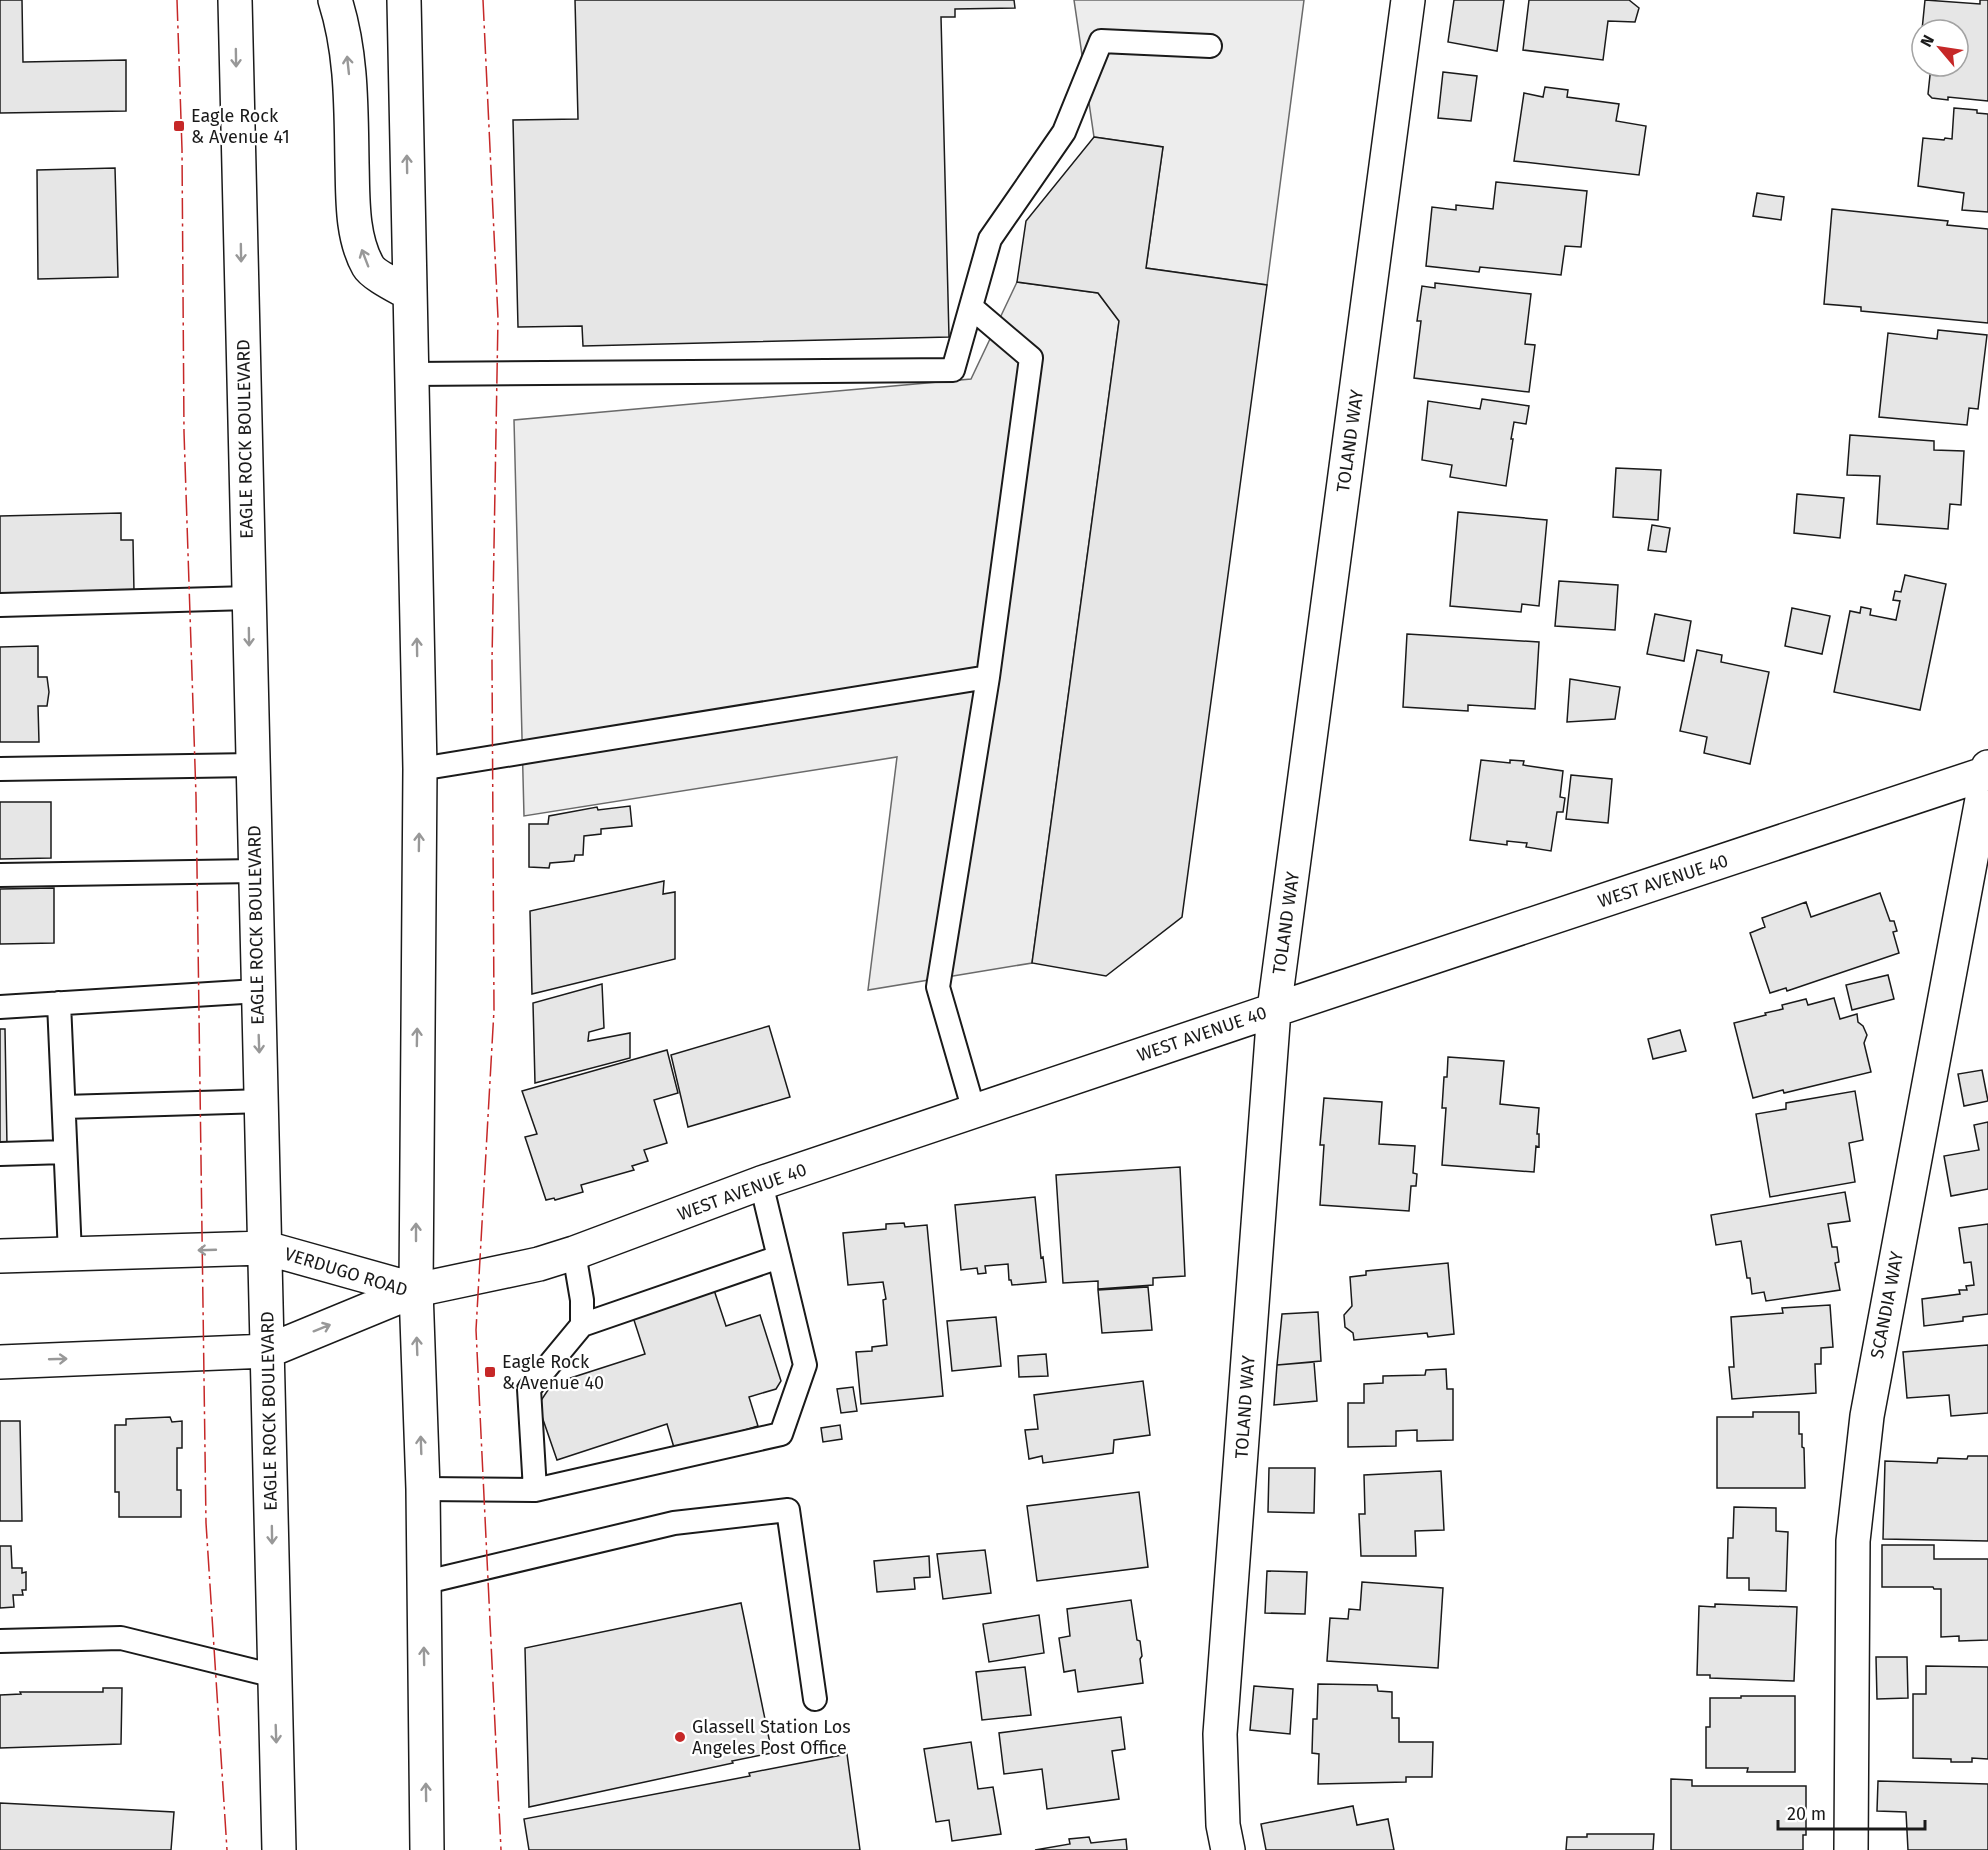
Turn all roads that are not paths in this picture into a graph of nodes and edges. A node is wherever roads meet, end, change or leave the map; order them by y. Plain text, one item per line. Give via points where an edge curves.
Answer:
1 (235, 0) edge
2 (335, 0) edge
3 (404, 0) edge
4 (1408, 0) edge
5 (1210, 46) dead end
6 (410, 294) junction
7 (971, 307) junction
8 (412, 374) junction
9 (249, 598) junction
10 (0, 605) edge
11 (988, 677) junction
12 (253, 765) junction
13 (0, 769) edge
14 (420, 770) junction
15 (1987, 770) edge
16 (255, 871) junction
17 (0, 875) edge
18 (258, 991) junction
19 (59, 1003) junction
20 (0, 1006) edge
21 (1274, 1010) junction
22 (261, 1101) junction
23 (64, 1107) junction
24 (974, 1111) junction
25 (65, 1152) junction
26 (0, 1154) edge
27 (761, 1183) junction
28 (266, 1248) junction
29 (574, 1253) junction
30 (70, 1254) junction
31 (0, 1256) edge
32 (779, 1257) junction
33 (416, 1290) junction
34 (582, 1325) junction
35 (268, 1351) junction
36 (0, 1362) edge
37 (423, 1489) junction
38 (535, 1490) junction
39 (422, 1583) junction
40 (0, 1641) edge
41 (274, 1676) junction
42 (815, 1699) dead end
43 (279, 1850) edge
44 (427, 1850) edge
45 (1228, 1850) edge
46 (1851, 1850) edge

1 -> 9 main road, EAGLE ROCK BOULEVARD
6 -> 2 main road via 369,268 354,218 349,64
6 -> 3 main road
4 - 21 main road, TOLAND WAY
5 - 7 lane via 1101,41 1064,132 990,239
6 - 8 main road
7 - 8 lane via 953,370
7 - 11 lane via 1031,358
14 -> 8 main road
9 - 10 lane
9 -> 12 main road, EAGLE ROCK BOULEVARD
11 - 14 lane
11 - 24 lane via 938,987
12 - 13 lane
12 - 16 main road, EAGLE ROCK BOULEVARD
33 -> 14 main road
15 - 21 main road, WEST AVENUE 40
15 - 46 main road, SCANDIA WAY via 1867,1416 1853,1541
16 - 17 lane
16 - 18 main road, EAGLE ROCK BOULEVARD
18 - 19 lane
18 -> 22 main road, EAGLE ROCK BOULEVARD
19 - 20 lane
19 - 23 lane
21 - 24 main road, WEST AVENUE 40
21 - 45 main road, TOLAND WAY via 1220,1734
22 - 23 lane
22 - 28 main road, EAGLE ROCK BOULEVARD
23 - 25 lane
24 - 27 main road, WEST AVENUE 40
25 - 26 lane
25 - 30 lane
27 - 29 main road, WEST AVENUE 40
27 - 32 lane
28 -> 30 main road, VERDUGO ROAD
28 - 33 main road, VERDUGO ROAD
28 - 35 main road, EAGLE ROCK BOULEVARD
29 - 33 main road, WEST AVENUE 40
29 - 34 lane
30 - 31 main road, VERDUGO ROAD
32 - 34 lane
32 - 38 lane via 805,1365 781,1434
35 -> 33 main road, VERDUGO ROAD
37 -> 33 main road
34 - 38 lane via 529,1389
36 -> 35 main road, VERDUGO ROAD
35 -> 41 main road, EAGLE ROCK BOULEVARD
37 - 38 lane
37 - 39 main road
39 - 42 lane via 674,1523 788,1510
44 -> 39 main road
40 - 41 lane via 122,1638
41 -> 43 main road, EAGLE ROCK BOULEVARD

